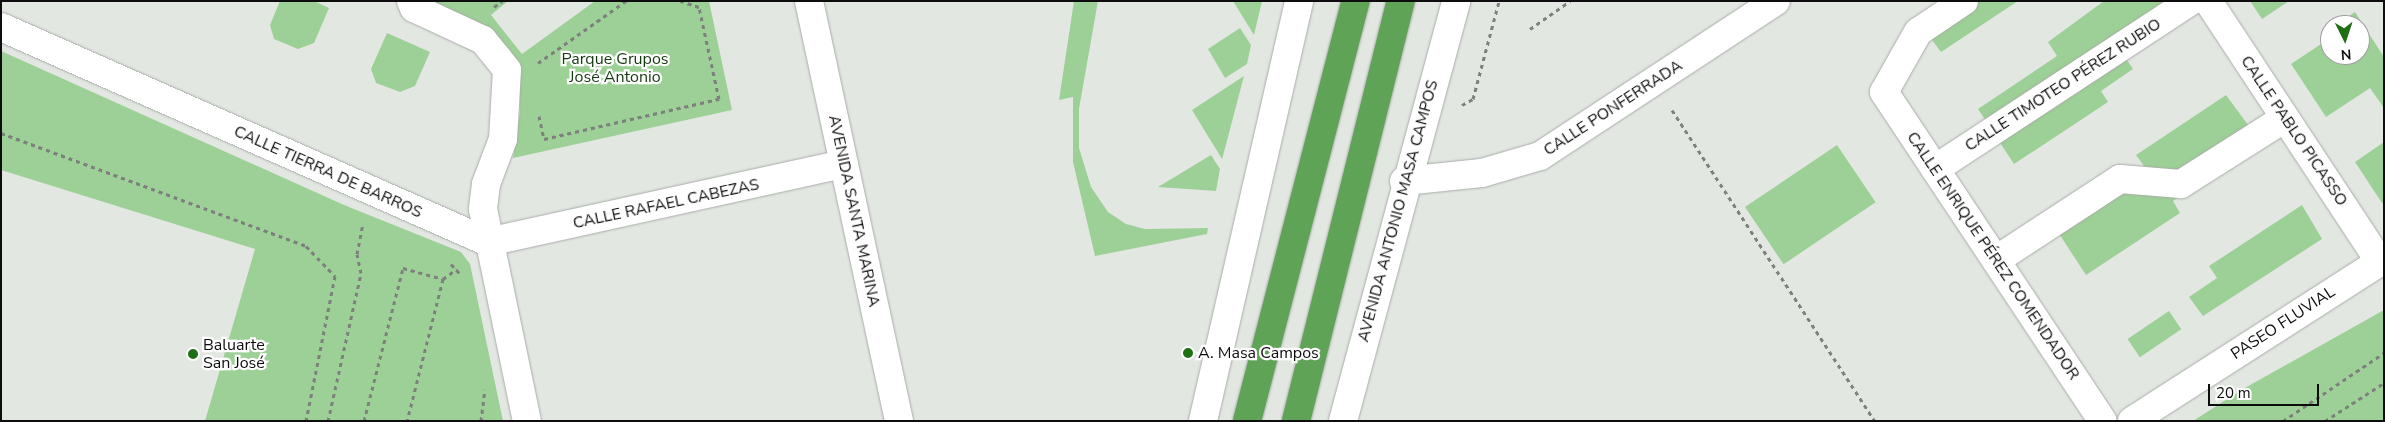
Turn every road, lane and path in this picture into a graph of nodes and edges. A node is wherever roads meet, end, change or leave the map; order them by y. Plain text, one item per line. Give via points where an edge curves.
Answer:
1 (626, 1) edge
2 (680, 1) edge
3 (809, 1) edge
4 (1300, 1) edge
5 (1356, 1) edge
6 (1401, 1) edge
7 (1456, 1) edge
8 (1570, 1) edge
9 (1776, 1) edge
10 (1964, 1) edge
11 (2191, 1) edge
12 (2208, 1) edge
13 (408, 4) edge
14 (1, 27) edge
15 (1530, 29) dead end
16 (530, 69) dead end
17 (1670, 107) dead end
18 (539, 113) dead end
19 (2285, 118) junction
20 (1, 133) edge
21 (844, 164) junction
22 (1935, 169) junction
23 (1404, 180) junction
24 (364, 219) dead end
25 (488, 242) junction
26 (1996, 260) junction
27 (2382, 260) edge
28 (457, 269) dead end
29 (444, 279) junction
30 (2384, 353) edge
31 (486, 378) dead end
32 (2384, 383) edge
33 (306, 421) edge
34 (328, 421) edge
35 (364, 421) edge
36 (406, 421) edge
37 (481, 421) edge
38 (527, 421) edge
39 (899, 421) edge
40 (1203, 421) edge
41 (1247, 421) edge
42 (1296, 421) edge
43 (1343, 421) edge
44 (1875, 421) edge
45 (2103, 421) edge
46 (2132, 421) edge
47 (2284, 421) edge
48 (2325, 421) edge

1 - 16 path
2 - 18 path via 699,7 719,100 544,139
3 - 21 street, AVENIDA SANTA MARINA
4 - 40 street
5 - 41 highway
6 - 42 highway
7 - 23 street, AVENIDA ANTONIO MASA CAMPOS
8 - 15 path
9 - 23 street, CALLE PONFERRADA via 1540,156 1482,173
10 - 22 street, CALLE ENRIQUE PÉREZ COMENDADOR via 1918,32 1884,92
11 - 22 street, CALLE TIMOTEO PÉREZ RUBIO
12 - 19 street, CALLE PABLO PICASSO
13 - 25 street via 483,40 508,70 503,139 483,196
14 - 25 street, CALLE TIERRA DE BARROS
17 - 44 path
19 - 26 street via 2181,184 2120,179
19 - 27 street, CALLE PABLO PICASSO
20 - 33 path via 306,246 335,276
21 - 25 street, CALLE RAFAEL CABEZAS
21 - 39 street, AVENIDA SANTA MARINA
22 - 26 street, CALLE ENRIQUE PÉREZ COMENDADOR
23 - 43 street, AVENIDA ANTONIO MASA CAMPOS
24 - 34 path via 357,254 362,273
25 - 38 street
26 - 45 street, CALLE ENRIQUE PÉREZ COMENDADOR
27 - 46 street, PASEO FLUVIAL
28 - 29 path
29 - 35 path via 403,268
29 - 36 path
30 - 47 path
31 - 37 path
32 - 48 path

